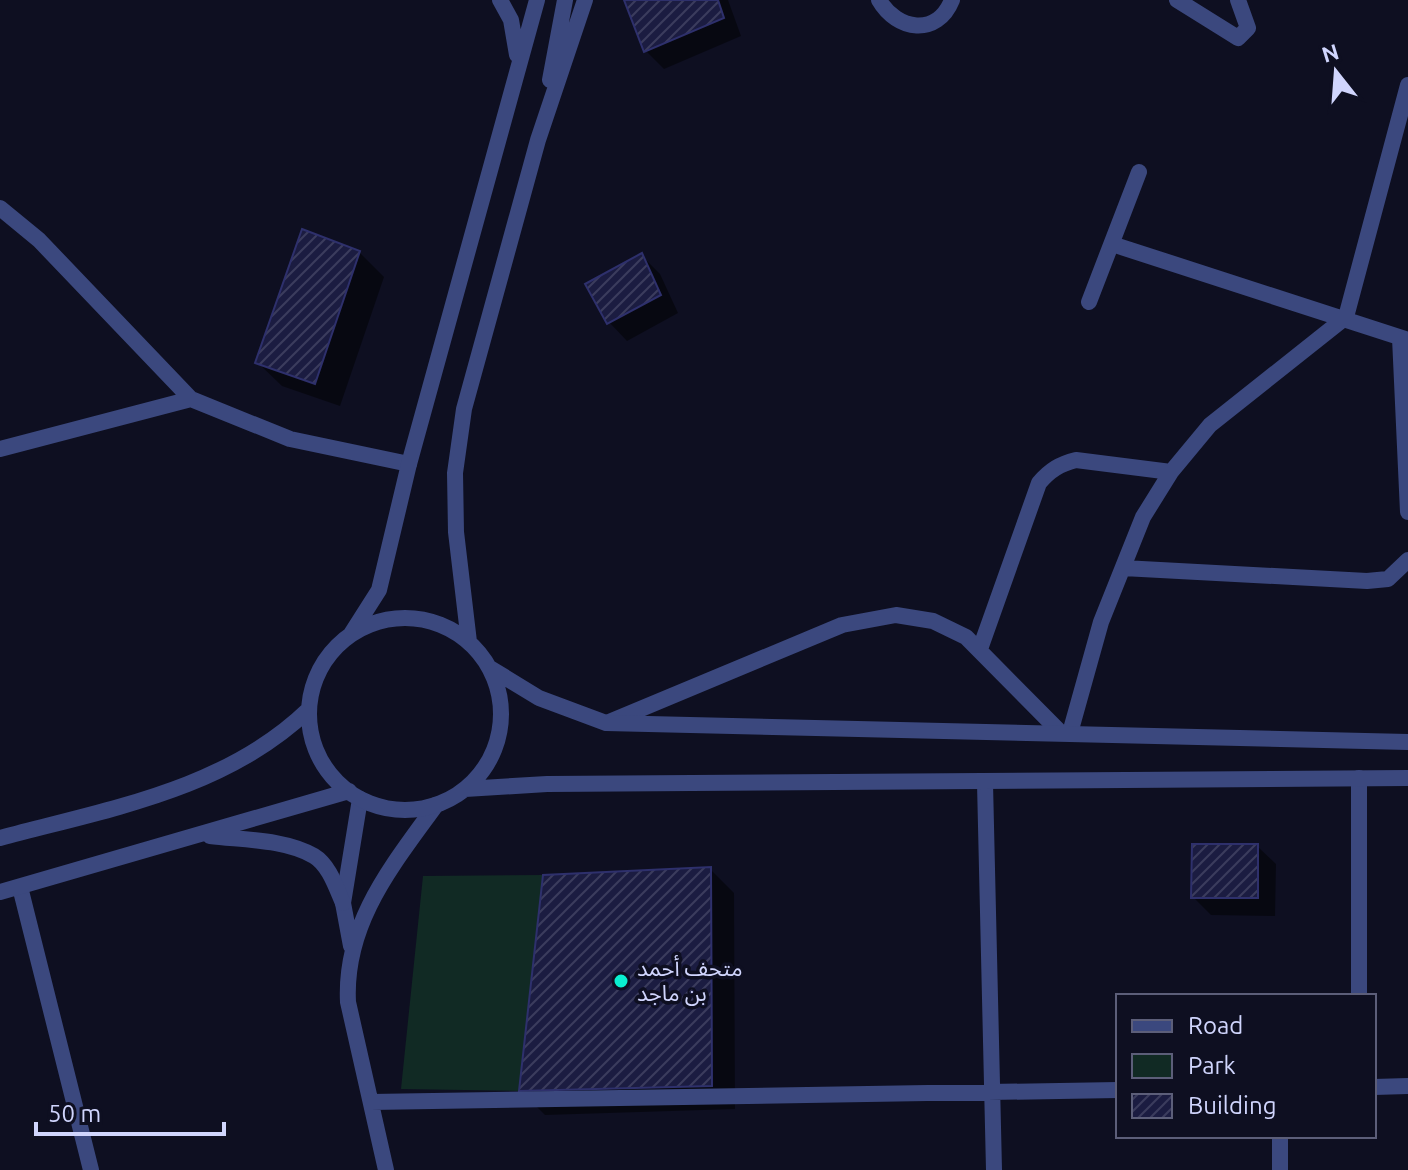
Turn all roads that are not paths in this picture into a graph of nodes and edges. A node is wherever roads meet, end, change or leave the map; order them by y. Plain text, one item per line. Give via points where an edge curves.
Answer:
1 (500, 0) edge
2 (537, 0) edge
3 (565, 0) edge
4 (585, 0) edge
5 (879, 0) edge
6 (952, 0) edge
7 (1177, 0) edge
8 (1238, 0) edge
9 (518, 62) junction
10 (1408, 85) edge
11 (538, 140) junction
12 (1139, 172) dead end
13 (0, 208) edge
14 (1112, 244) junction
15 (1089, 302) dead end
16 (1346, 317) junction
17 (1404, 339) edge
18 (191, 399) junction
19 (1, 448) edge
20 (409, 464) junction
21 (1171, 472) junction
22 (1408, 512) edge
23 (1408, 560) edge
24 (1123, 568) junction
25 (351, 634) junction
26 (469, 642) junction
27 (980, 649) junction
28 (490, 668) junction
29 (308, 710) junction
30 (606, 723) junction
31 (1065, 733) junction
32 (1408, 742) edge
33 (1359, 778) junction
34 (1408, 778) edge
35 (985, 783) junction
36 (465, 789) junction
37 (354, 795) junction
38 (436, 805) junction
39 (204, 835) junction
40 (0, 838) edge
41 (20, 887) junction
42 (0, 892) edge
43 (343, 903) junction
44 (351, 946) junction
45 (1359, 994) edge
46 (1408, 1086) edge
47 (1376, 1087) edge
48 (991, 1090) junction
49 (1116, 1090) edge
50 (371, 1102) junction
51 (1280, 1138) edge
52 (91, 1170) edge
53 (386, 1170) edge
54 (994, 1170) edge
55 (1280, 1170) edge

1 - 9 street via 511,20
2 - 9 street
3 - 11 street
4 - 11 street
5 - 6 street via 899,23 917,26 933,25
7 - 8 street via 1238,38 1248,28
9 - 20 street
10 - 16 street
11 - 26 street via 462,422 455,473 456,532
12 - 14 street
13 - 18 street via 39,240
14 - 15 street
14 - 16 street
16 - 17 street
16 - 21 street via 1210,425
17 - 22 street
18 - 19 street
18 - 20 street via 290,439
20 - 25 street via 379,590
21 - 24 street via 1143,517
21 - 27 street via 1076,460 1048,472 1039,483
23 - 24 street via 1388,579 1367,581
24 - 31 street
25 - 26 street via 380,621 412,618 442,625
25 - 29 street via 321,667
26 - 28 street
27 - 30 street via 933,621 896,615 859,619
27 - 31 street
28 - 30 street via 539,698
28 - 36 street via 501,700 500,733 487,764
29 - 37 street via 310,737 320,761
29 - 40 street via 280,738 175,791
30 - 31 street
31 - 32 street
33 - 34 street
33 - 35 street
33 - 45 street
35 - 36 street via 547,784
35 - 48 street
36 - 38 street
37 - 38 street via 382,807
37 - 39 street
37 - 43 street
38 - 44 street via 380,884
39 - 41 street
39 - 43 street via 281,845 314,856 329,872
41 - 42 street
41 - 52 street
43 - 44 street
44 - 50 street via 348,1002
46 - 47 street
48 - 49 street
48 - 50 street
48 - 54 street
50 - 53 street
51 - 55 street

